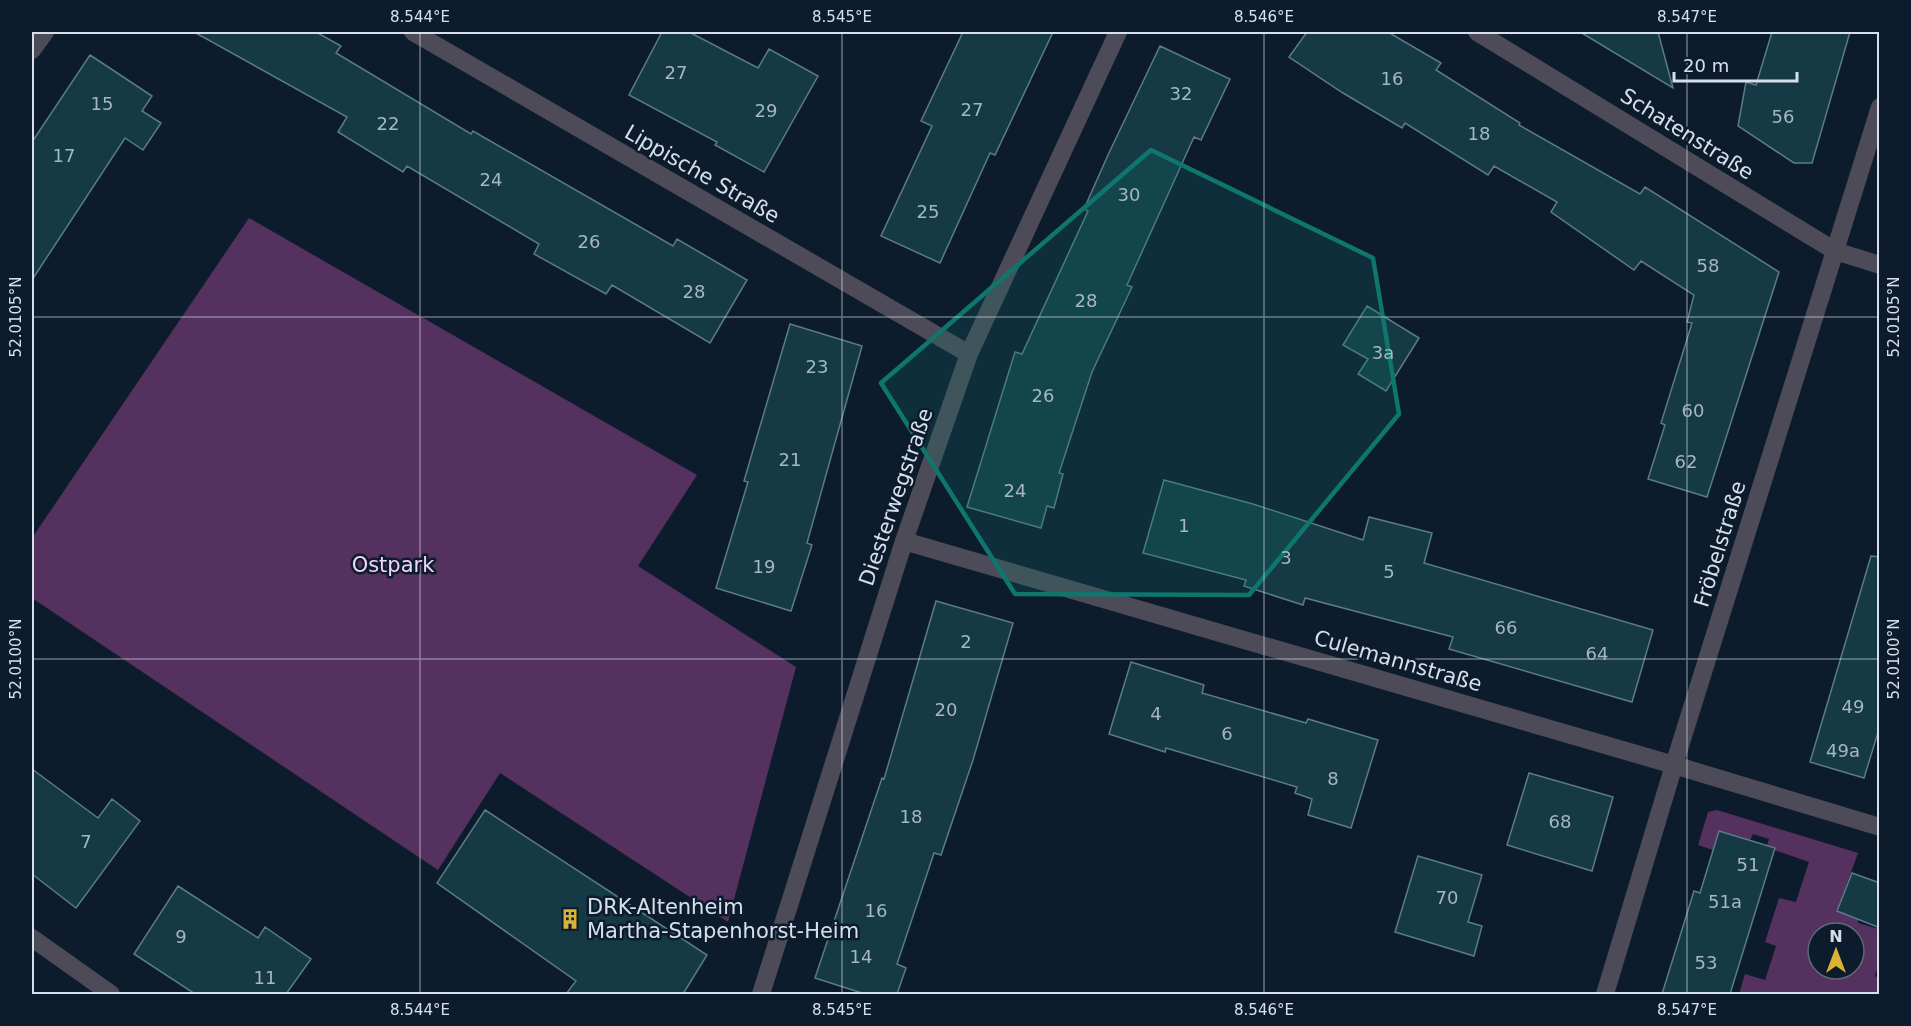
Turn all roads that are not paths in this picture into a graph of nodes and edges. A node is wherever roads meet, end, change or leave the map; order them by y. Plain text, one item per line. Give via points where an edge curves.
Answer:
1 (45, 32) edge
2 (413, 32) edge
3 (1118, 32) edge
4 (1477, 32) edge
5 (32, 50) edge
6 (1880, 107) edge
7 (1835, 251) junction
8 (1880, 265) edge
9 (969, 354) junction
10 (904, 541) junction
11 (1674, 765) junction
12 (1880, 827) edge
13 (32, 938) edge
14 (111, 994) edge
15 (761, 994) edge
16 (1605, 994) edge

1 - 5 street
2 - 9 street, Lippische Straße
3 - 9 street, Diesterwegstraße
4 - 7 street, Schatenstraße
6 - 7 street, Fröbelstraße
7 - 8 street, Schatenstraße
7 - 11 street, Fröbelstraße
9 - 10 street, Diesterwegstraße
10 - 11 street, Culemannstraße
10 - 15 street, Diesterwegstraße
11 - 12 street, Culemannstraße
11 - 16 street, Fröbelstraße
13 - 14 street

